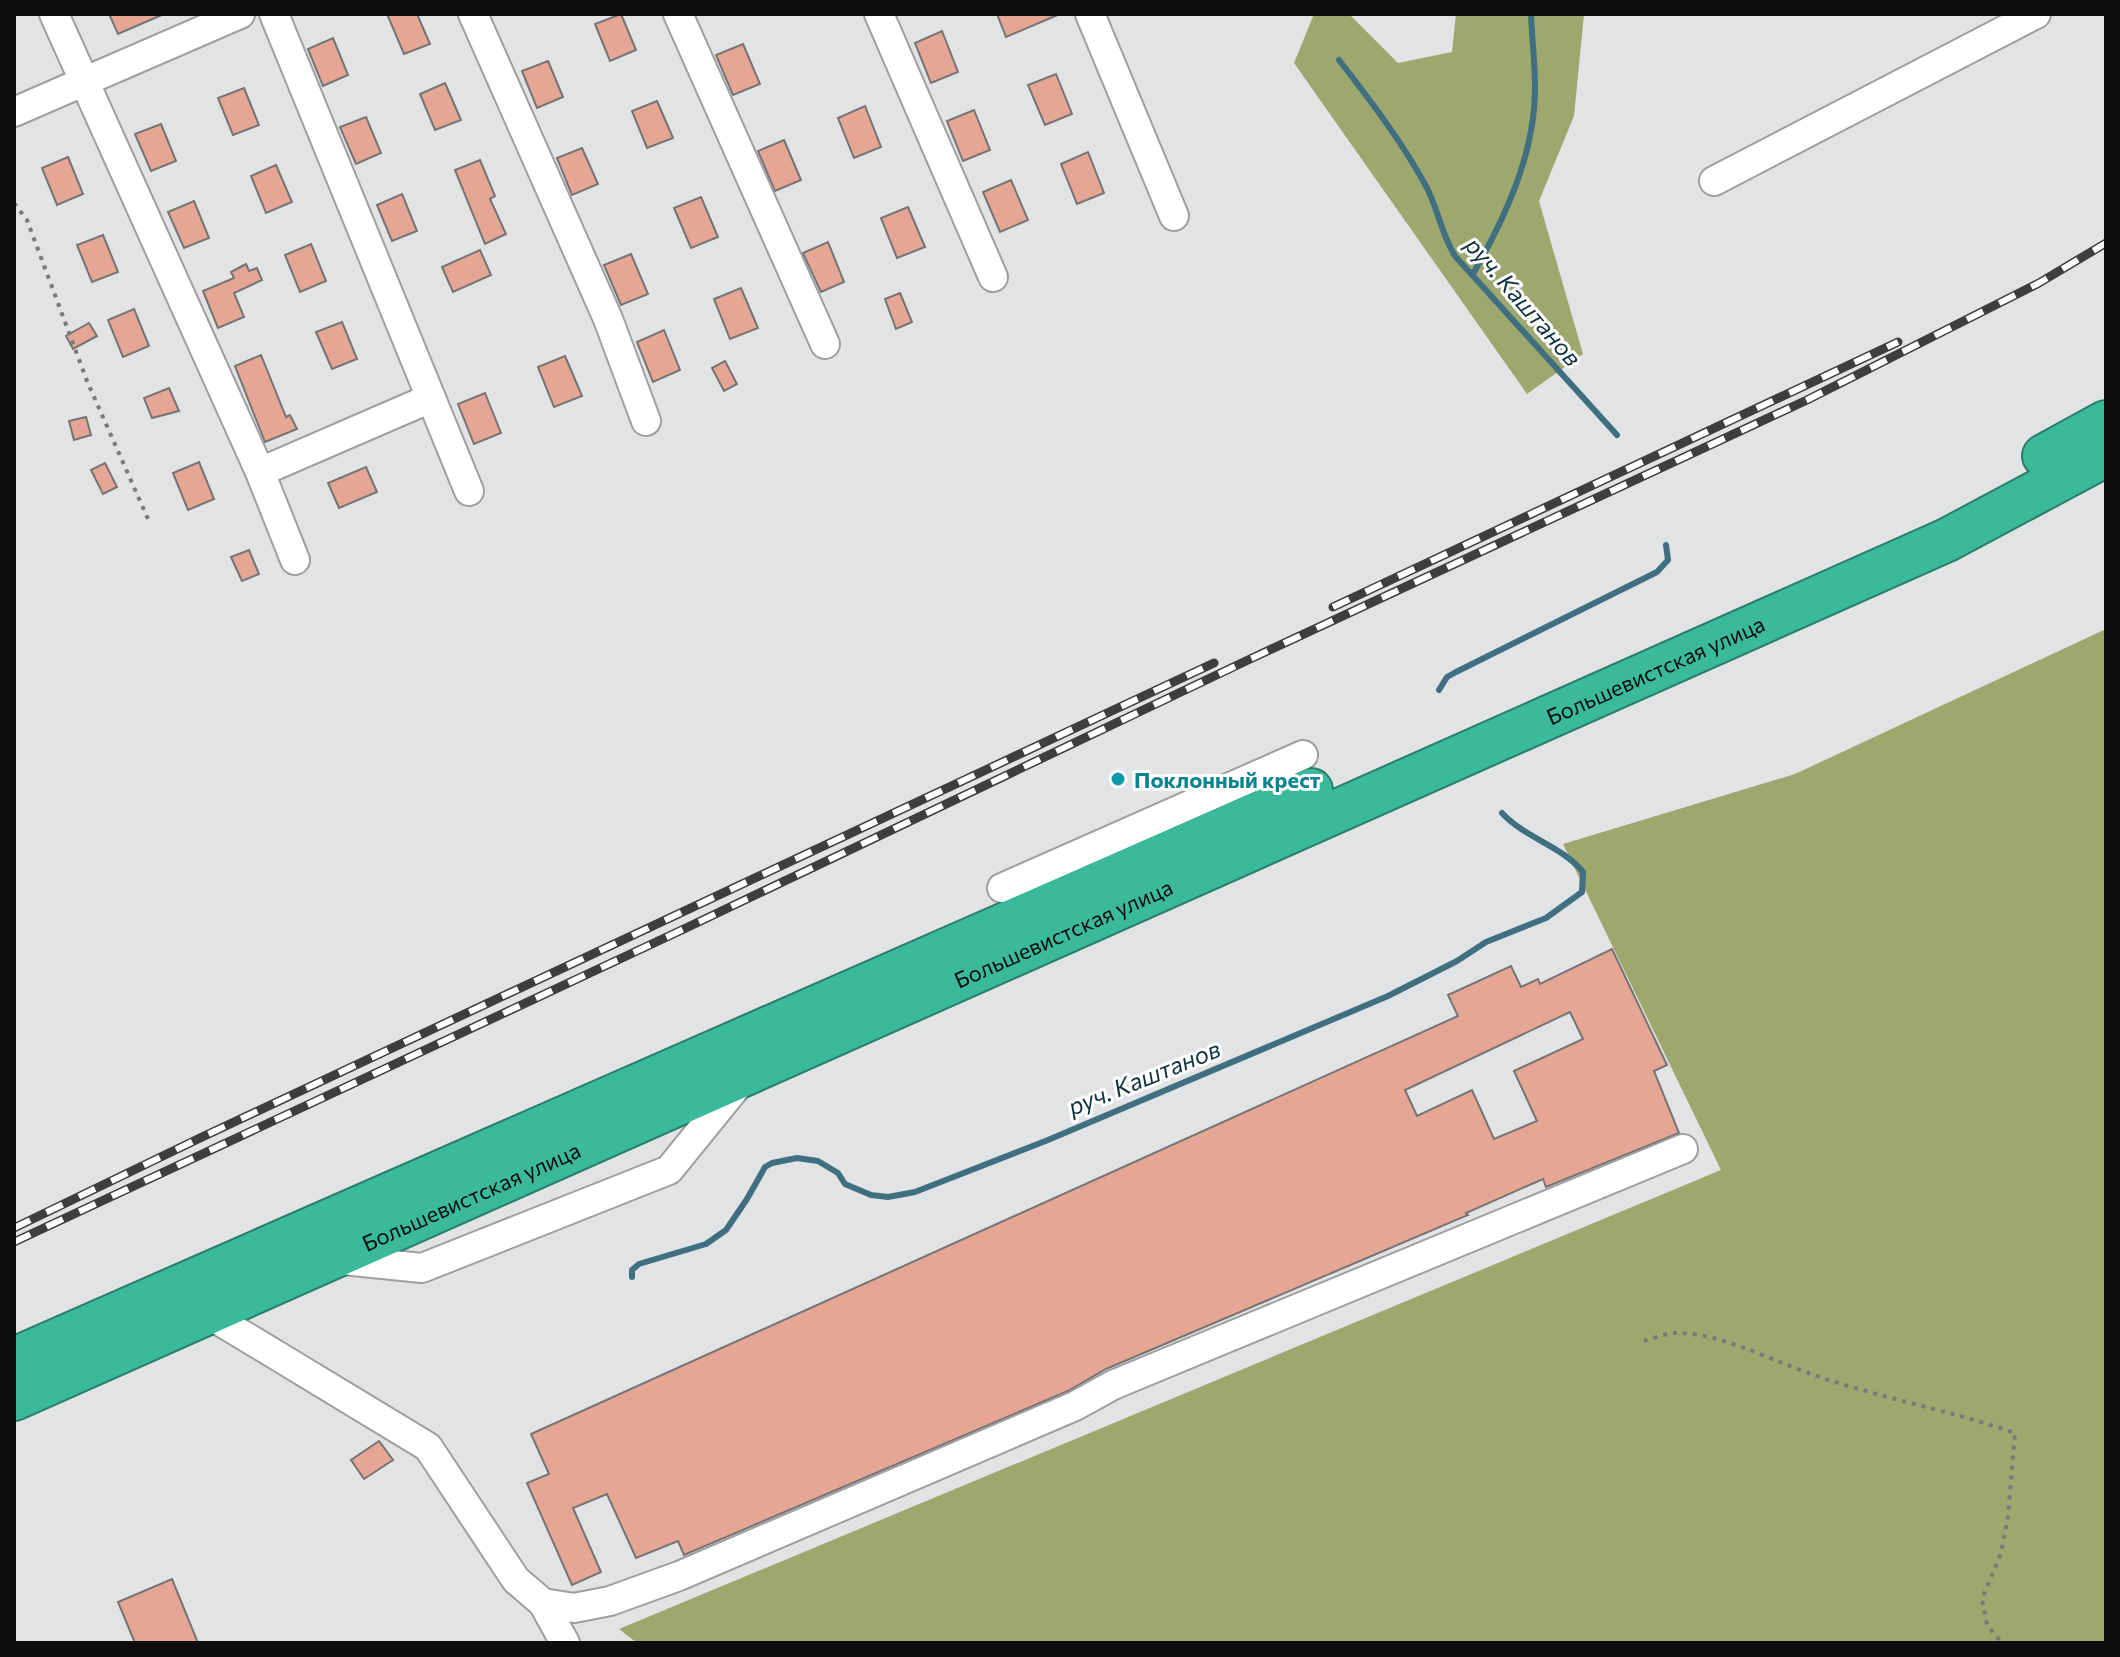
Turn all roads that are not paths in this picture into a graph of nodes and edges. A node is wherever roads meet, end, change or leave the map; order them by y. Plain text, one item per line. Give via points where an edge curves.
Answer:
1 (54, 14) edge
2 (240, 14) edge
3 (274, 14) edge
4 (473, 14) edge
5 (678, 14) edge
6 (879, 14) edge
7 (1090, 14) edge
8 (2036, 14) edge
9 (84, 82) junction
10 (14, 112) edge
11 (1714, 181) dead end
12 (1174, 216) dead end
13 (993, 277) dead end
14 (825, 344) dead end
15 (431, 398) junction
16 (646, 421) dead end
17 (2106, 422) edge
18 (2106, 455) edge
19 (260, 472) junction
20 (469, 491) dead end
21 (295, 560) dead end
22 (1303, 755) dead end
23 (1002, 888) dead end
24 (747, 1072) junction
25 (1683, 1149) dead end
26 (329, 1258) junction
27 (205, 1312) junction
28 (14, 1359) edge
29 (14, 1399) edge
30 (543, 1603) junction
31 (565, 1643) edge

1 - 9 street
2 - 9 street
3 - 15 street
4 - 16 street via 608,319
5 - 14 street
6 - 13 street
7 - 12 street
8 - 11 street
9 - 10 street
9 - 19 street
15 - 19 street
15 - 20 street
17 - 28 highway, Большевистская улица via 1934,518
18 - 24 highway, Большевистская улица via 1947,540
19 - 21 street
22 - 23 street
24 - 26 highway, Большевистская улица
24 - 26 street via 669,1170 422,1268
25 - 30 street via 1113,1385 679,1576 574,1608
26 - 27 highway, Большевистская улица
27 - 29 highway, Большевистская улица
27 - 30 street via 428,1447 516,1580
30 - 31 street

